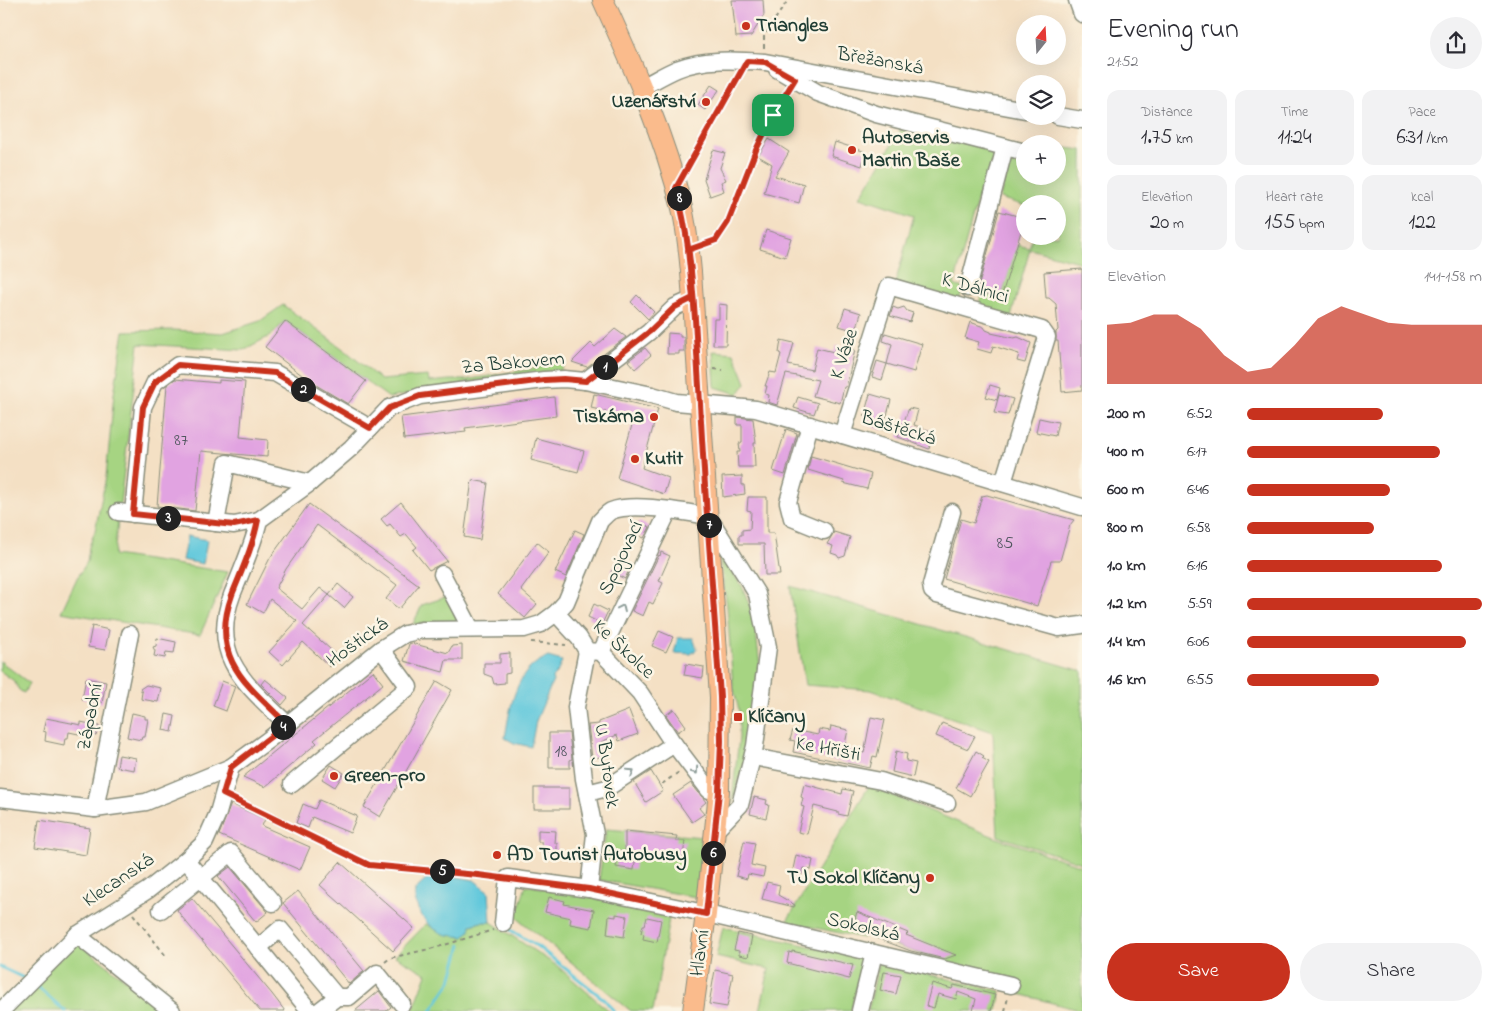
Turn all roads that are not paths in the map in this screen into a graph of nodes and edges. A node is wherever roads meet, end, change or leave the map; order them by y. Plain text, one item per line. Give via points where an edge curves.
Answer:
1 (603, 0) edge
2 (1077, 0) edge
3 (1082, 14) edge
4 (765, 62) junction
5 (642, 87) junction
6 (1016, 108) edge
7 (1066, 117) edge
8 (1082, 120) edge
9 (1005, 147) junction
10 (1016, 150) edge
11 (889, 286) joint
12 (968, 288) dead end
13 (693, 298) junction
14 (586, 381) junction
15 (700, 404) junction
16 (810, 426) junction
17 (370, 428) junction
18 (842, 435) junction
19 (310, 483) junction
20 (1003, 483) junction
21 (1082, 507) edge
22 (669, 510) junction
23 (952, 512) dead end
24 (708, 516) junction
25 (258, 520) junction
26 (216, 523) junction
27 (824, 531) dead end
28 (442, 574) dead end
29 (556, 613) junction
30 (1082, 625) edge
31 (471, 629) junction
32 (130, 634) dead end
33 (381, 649) junction
34 (594, 651) junction
35 (287, 724) junction
36 (674, 744) junction
37 (753, 757) junction
38 (231, 767) junction
39 (292, 784) dead end
40 (719, 792) junction
41 (587, 793) junction
42 (0, 798) edge
43 (947, 803) dead end
44 (95, 809) junction
45 (716, 830) junction
46 (186, 860) junction
47 (200, 878) junction
48 (589, 889) junction
49 (273, 903) dead end
50 (161, 910) dead end
51 (706, 914) junction
52 (503, 923) road end
53 (77, 935) junction
54 (258, 948) junction
55 (874, 953) junction
56 (1010, 985) dead end
57 (337, 997) junction
58 (402, 1004) dead end
59 (1, 1011) edge
60 (172, 1011) edge
61 (310, 1011) edge
62 (319, 1011) edge
63 (693, 1011) edge
64 (860, 1011) edge

1 - 5 main road, Hlavní
2 - 3 street
4 - 5 street, Břežanská via 713,61 678,68
4 - 6 street, Břežanská
4 - 9 street via 818,93 876,114
5 - 13 main road, Hlavní via 686,228
7 - 8 street
9 - 10 street
9 - 12 street
11 - 18 street, K Váze
11 - 20 street, K Dálnici via 1042,330 1047,337
13 - 14 street via 675,307 649,332
13 - 15 main road, Hlavní
14 - 15 street, Za Bakovem via 676,402
14 - 17 street, Za Bakovem via 544,380 420,396 389,408
15 - 16 street, Báštěcká via 756,409
15 - 24 main road, Hlavní
16 - 18 street, Báštěcká
16 - 27 street via 788,502 792,518
17 - 19 street
17 - 26 street via 275,373 178,365 155,382 143,407 125,513
18 - 20 street, Báštěcká
19 - 25 street
19 - 26 street via 227,463
20 - 21 street, Báštěcká
22 - 24 street, Hoštická
22 - 29 street, Hoštická via 625,507 609,512 600,521 566,602
34 -> 22 street, Spojovací
23 - 30 street via 932,591 1059,628
24 - 37 street via 757,594 768,647
24 - 40 main road, Hlavní via 720,697
25 - 26 street via 234,525
25 - 35 street via 255,540 225,619 225,641 229,656 247,685
28 - 31 street
29 - 31 street, Hoštická via 541,624 524,629
29 - 34 street, Ke Školce
31 - 33 street, Hoštická via 422,630 405,634
32 - 44 street, Západní
33 - 35 street, Hoštická
33 - 39 street via 409,687
34 - 36 street, Ke Školce via 640,693
34 - 41 street, U Bytovek via 576,706
35 - 38 street, Hoštická
36 -> 40 street, Ke Školce via 708,790
41 -> 36 street via 607,788
37 - 43 street, Ke Hřišti via 880,781
37 - 45 street via 740,805
38 - 44 street, Hoštická via 146,802
38 - 46 street, Klecanská via 218,813 205,842
40 - 45 main road, Hlavní
41 - 48 street, U Bytovek via 595,834
42 - 44 street, Hoštická
45 - 51 main road, Hlavní
46 - 47 street
46 - 53 street, Klecanská via 148,890
47 - 49 street via 231,852
47 - 50 street
47 - 54 street
48 - 51 street, Sokolská
48 - 52 street, Sokolská via 508,878
51 - 55 street, Sokolská
51 - 63 main road, Hlavní
53 - 59 street, Klecanská
53 - 60 street
54 - 57 street via 280,929
54 - 61 street
55 - 56 street, Sokolská
55 - 64 street
57 - 58 street via 349,997 377,973
57 - 62 street

